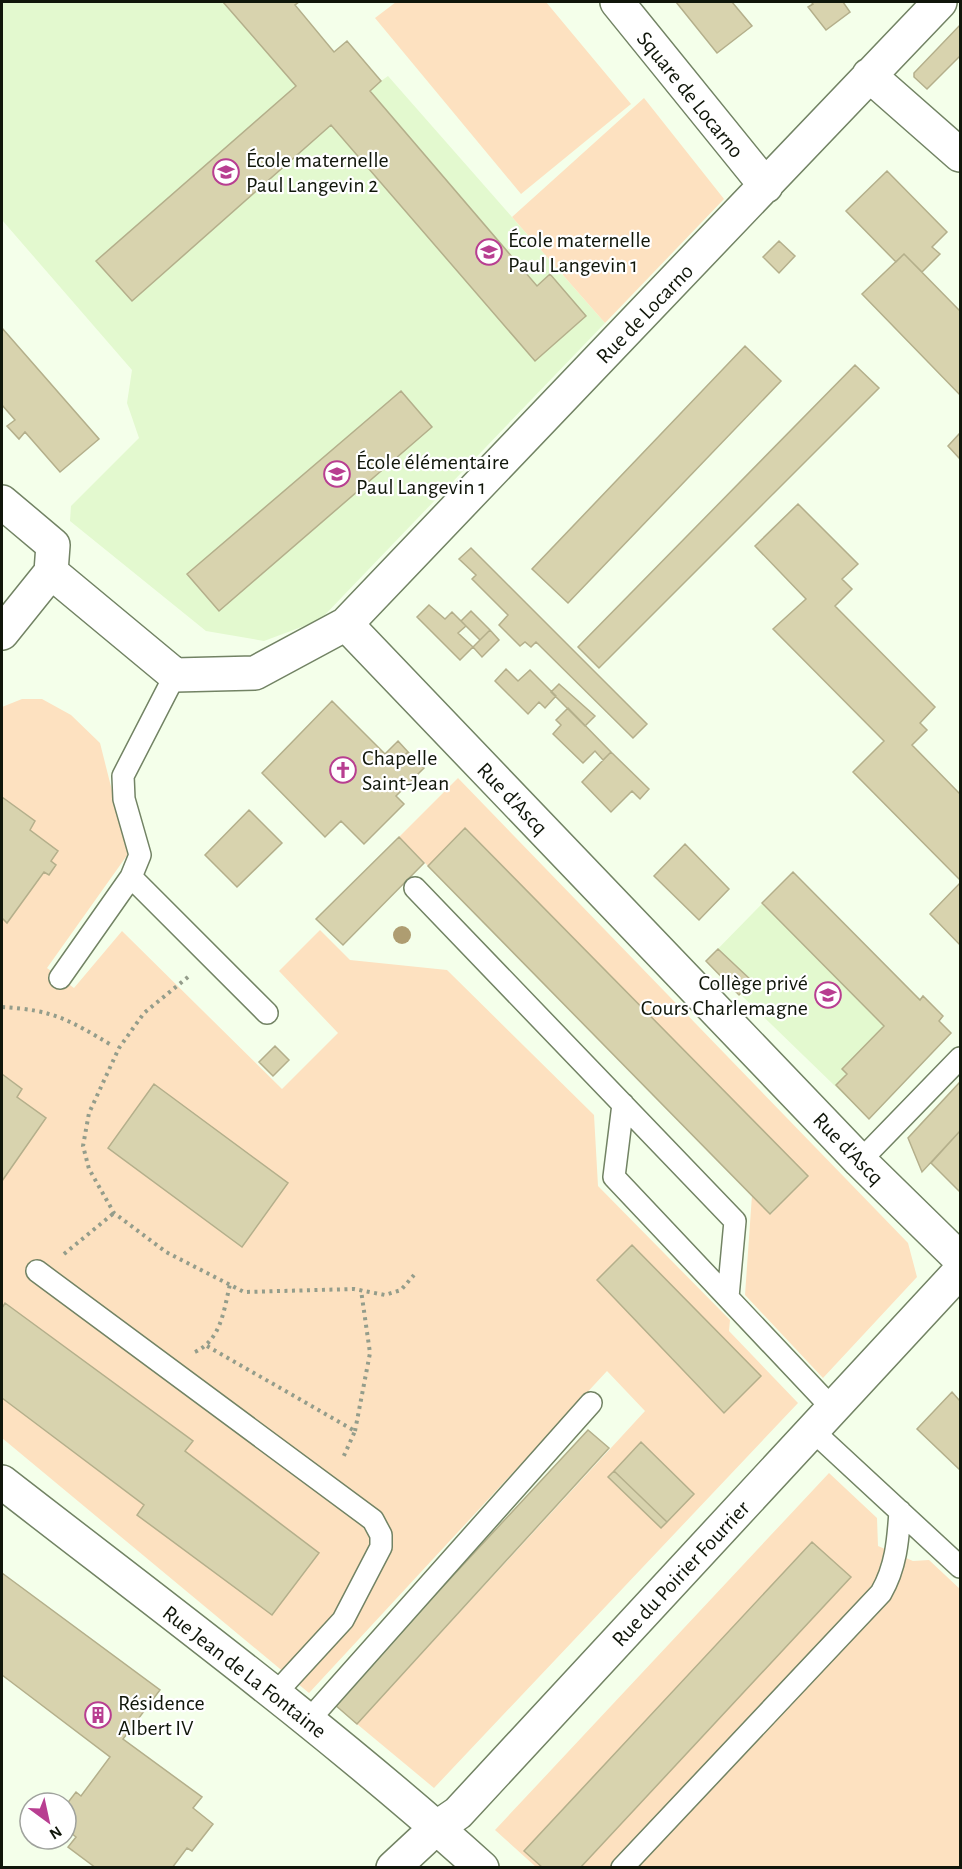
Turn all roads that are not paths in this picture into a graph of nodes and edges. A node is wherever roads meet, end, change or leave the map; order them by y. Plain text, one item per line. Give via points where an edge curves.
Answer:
1 (617, 2) edge
2 (940, 2) edge
3 (869, 75) junction
4 (960, 155) edge
5 (766, 186) junction
6 (2, 502) edge
7 (51, 572) junction
8 (346, 624) junction
9 (2, 633) edge
10 (175, 675) junction
11 (131, 877) junction
12 (415, 888) dead end
13 (60, 978) dead end
14 (267, 1012) dead end
15 (960, 1058) edge
16 (623, 1104) junction
17 (860, 1161) junction
18 (960, 1259) edge
19 (960, 1271) edge
20 (40, 1274) road end
21 (728, 1297) junction
22 (591, 1403) dead end
23 (823, 1420) junction
24 (2, 1482) edge
25 (900, 1511) junction
26 (960, 1567) edge
27 (275, 1694) junction
28 (308, 1721) junction
29 (436, 1828) junction
30 (393, 1868) edge
31 (482, 1868) edge
32 (622, 1868) edge

1 - 5 street, Square de Locarno
2 - 3 street, Rue de Locarno
3 - 4 street
3 - 5 street, Rue de Locarno
5 - 8 street, Rue de Locarno
6 - 7 street via 53,545
7 - 9 street
7 - 10 street
8 - 10 street via 255,674
8 - 17 street, Rue d'Ascq
10 - 11 lane via 123,776 124,799 140,855
11 - 13 lane
11 - 14 lane
12 - 16 lane
15 - 17 lane
16 - 21 lane via 735,1221
16 - 21 lane via 614,1177
17 - 18 street, Rue d'Ascq
19 - 23 street, Rue du Poirier Fourrier
20 - 27 lane via 373,1521 381,1535 381,1547 343,1620
21 - 23 lane
22 - 28 lane
23 - 25 lane
23 - 29 street, Rue du Poirier Fourrier via 458,1813
24 - 27 street, Rue Jean de La Fontaine
25 - 26 lane
25 - 32 lane via 897,1551 890,1578 881,1593
27 - 28 street, Rue Jean de La Fontaine
28 - 29 street, Rue Jean de La Fontaine
29 - 30 street, Rue du Poirier Fourrier
29 - 31 street, Rue Jean de La Fontaine

